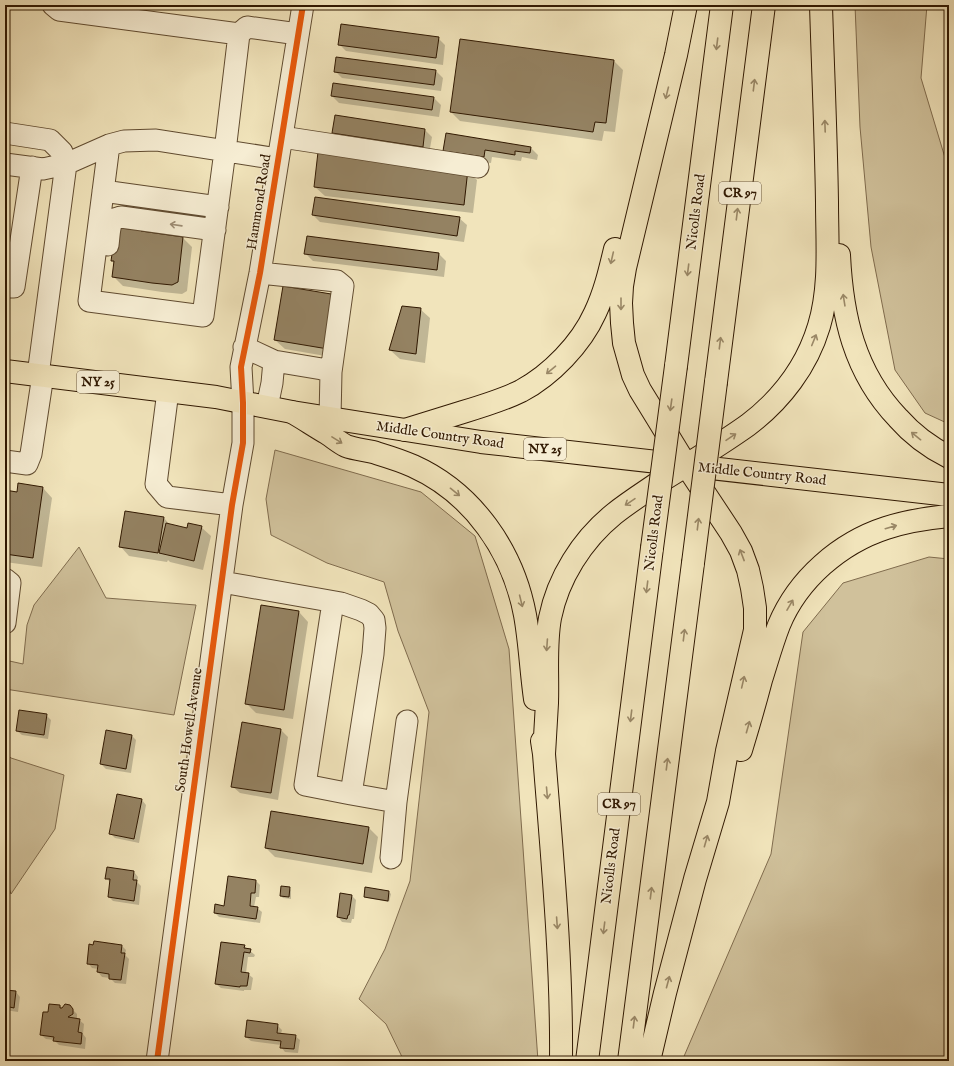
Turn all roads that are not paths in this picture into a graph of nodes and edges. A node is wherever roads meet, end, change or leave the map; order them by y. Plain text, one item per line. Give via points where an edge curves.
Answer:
1 (53, 5) edge
2 (303, 5) edge
3 (686, 5) edge
4 (722, 5) edge
5 (764, 5) edge
6 (822, 5) edge
7 (239, 34) junction
8 (298, 34) junction
9 (5, 133) edge
10 (282, 137) junction
11 (109, 145) junction
12 (226, 151) junction
13 (278, 160) junction
14 (5, 164) edge
15 (66, 164) junction
16 (826, 165) junction
17 (32, 167) junction
18 (478, 167) dead end
19 (648, 170) junction
20 (103, 191) junction
21 (218, 207) junction
22 (215, 230) junction
23 (260, 273) junction
24 (5, 287) edge
25 (101, 302) junction
26 (244, 347) junction
27 (274, 361) junction
28 (5, 370) edge
29 (331, 372) junction
30 (41, 375) junction
31 (168, 391) junction
32 (243, 402) junction
33 (267, 407) junction
34 (292, 412) junction
35 (330, 418) junction
36 (405, 430) junction
37 (949, 456) edge
38 (5, 461) edge
39 (686, 465) junction
40 (949, 495) edge
41 (232, 505) junction
42 (949, 516) edge
43 (5, 579) edge
44 (222, 582) junction
45 (333, 602) junction
46 (5, 624) edge
47 (407, 721) dead end
48 (544, 754) junction
49 (351, 794) junction
50 (396, 802) junction
51 (718, 802) junction
52 (390, 858) dead end
53 (162, 1060) edge
54 (561, 1061) edge
55 (587, 1061) edge
56 (629, 1061) edge
57 (649, 1061) edge

1 - 7 street via 59,10
2 - 8 street, Hammond Road
3 -> 19 main road
4 -> 55 main road, Nicolls Road / CR 97, bridge
56 -> 5 main road, CR 97, bridge
16 -> 6 main road
7 - 8 street via 247,27
7 - 12 street
8 - 10 street, Hammond Road
9 - 15 street via 50,140 62,152
10 - 13 street, Hammond Road
10 - 18 street
11 - 12 street via 124,141 156,140
11 - 15 street
11 - 20 street
12 - 13 street
12 - 21 street
13 - 23 street, Hammond Road
14 - 17 street
15 - 17 street
15 - 30 street
37 -> 16 main road via 931,447 903,424 881,399 867,377 846,316 839,246
39 -> 16 main road via 748,425 774,403 796,376 813,344 822,315 826,289
17 - 24 street via 14,288
19 -> 36 main road via 615,247 607,281 595,314 564,358 521,391 496,402
19 -> 39 main road via 622,286 624,343 640,390
20 - 21 street
20 - 25 street via 89,300
21 - 22 street
22 -> 25 street via 115,218 110,226
22 - 25 street via 203,316
23 - 26 street, Hammond Road
23 - 29 street via 338,281 343,286
26 - 27 street
26 - 32 street, Hammond Road via 241,367
27 - 29 street
27 - 33 street
28 - 30 main road, Middle Country Road / NY 25
29 - 35 street
30 - 31 main road, Middle Country Road / NY 25
30 - 38 street via 31,454 27,464
31 - 32 main road, Middle Country Road / NY 25
31 - 41 street via 156,484 167,497
32 - 33 main road, Middle Country Road / NY 25
32 - 41 street, South Howell Avenue via 243,443
33 - 34 main road, Middle Country Road / NY 25
34 - 35 main road, Middle Country Road / NY 25
34 -> 48 main road via 347,446 395,459 430,475 460,497 489,529 509,565 521,597
35 - 36 main road, Middle Country Road / NY 25
36 - 39 main road, Middle Country Road / NY 25 via 481,442
39 - 40 main road, Middle Country Road / NY 25
39 -> 48 main road via 625,505 602,524 566,572 550,619
51 -> 39 main road via 755,630 755,608 748,570 741,551
41 - 44 street, South Howell Avenue
51 -> 42 main road via 740,753 780,624 796,594 818,569 858,540 907,522
43 - 46 street via 10,583
44 - 45 street
44 - 53 street, South Howell Avenue
45 - 49 street via 369,614 376,628
45 - 49 street via 305,785
47 - 50 street
48 -> 54 main road via 560,959
49 - 50 street
50 - 52 street
57 -> 51 main road

